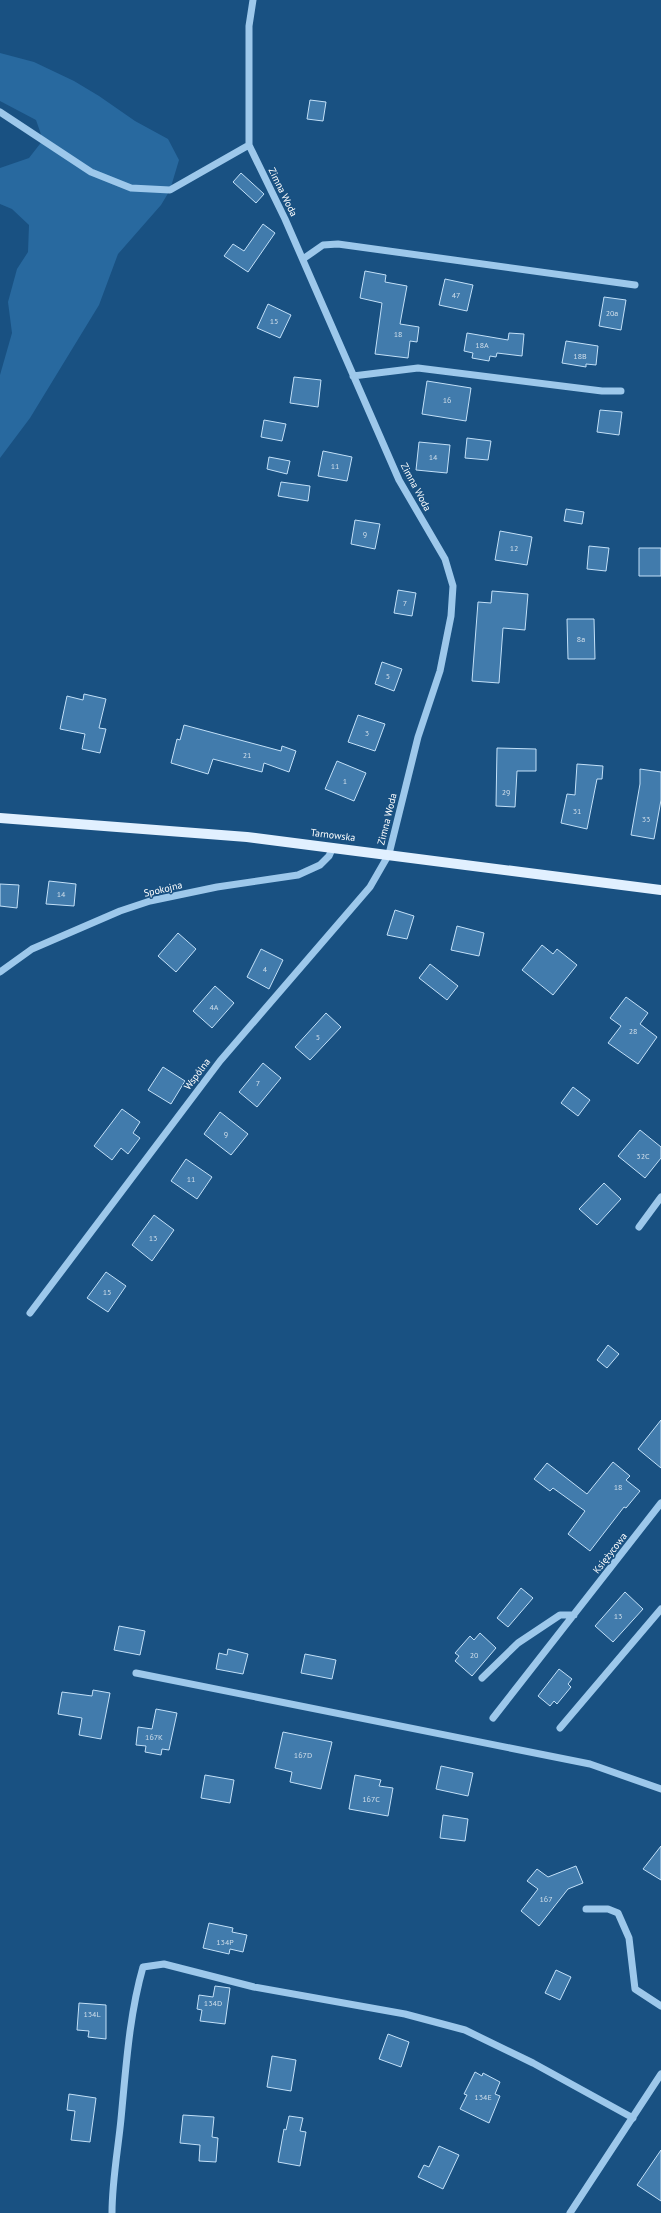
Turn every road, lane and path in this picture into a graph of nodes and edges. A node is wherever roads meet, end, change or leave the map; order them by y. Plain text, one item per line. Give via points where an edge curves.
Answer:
1 (253, 0) edge
2 (0, 112) edge
3 (249, 145) junction
4 (303, 259) junction
5 (635, 285) dead end
6 (353, 376) junction
7 (621, 391) dead end
8 (0, 818) edge
9 (333, 847) junction
10 (388, 854) junction
11 (661, 890) edge
12 (0, 972) edge
13 (661, 1197) edge
14 (639, 1227) dead end
15 (30, 1313) dead end
16 (661, 1503) edge
17 (661, 1609) edge
18 (574, 1615) junction
19 (136, 1673) dead end
20 (482, 1678) dead end
21 (493, 1718) dead end
22 (560, 1728) dead end
23 (661, 1789) edge
24 (586, 1909) dead end
25 (661, 2006) edge
26 (661, 2074) edge
27 (633, 2118) junction
28 (112, 2213) edge
29 (570, 2213) edge

1 - 3 street via 249,26
2 - 3 street via 91,172 131,188 170,190
3 - 4 street, Zimna Woda
4 - 5 street via 323,245 338,244
4 - 6 street, Zimna Woda
6 - 7 street via 418,368 602,391
6 - 10 street, Zimna Woda via 399,480 445,559 453,586 451,616 440,671 418,737
8 - 9 main road, Tarnowska via 247,837
9 - 10 main road, Tarnowska
9 - 12 street, Spokojna via 320,866 298,875 217,887 150,901 120,911 32,949
10 - 11 main road, Tarnowska
10 - 15 street, Wspólna via 370,887 220,1061
13 - 14 street
16 - 18 street, Księżycowa
17 - 22 street
18 - 20 street via 560,1615 518,1643
18 - 21 street, Księżycowa
19 - 23 street via 590,1764
24 - 25 street via 618,1913 629,1938 635,1989
26 - 27 street
27 - 28 street via 533,2062 465,2030 405,2014 254,1987 164,1964 143,1967 137,1987 125,2079 112,2192
27 - 29 street

